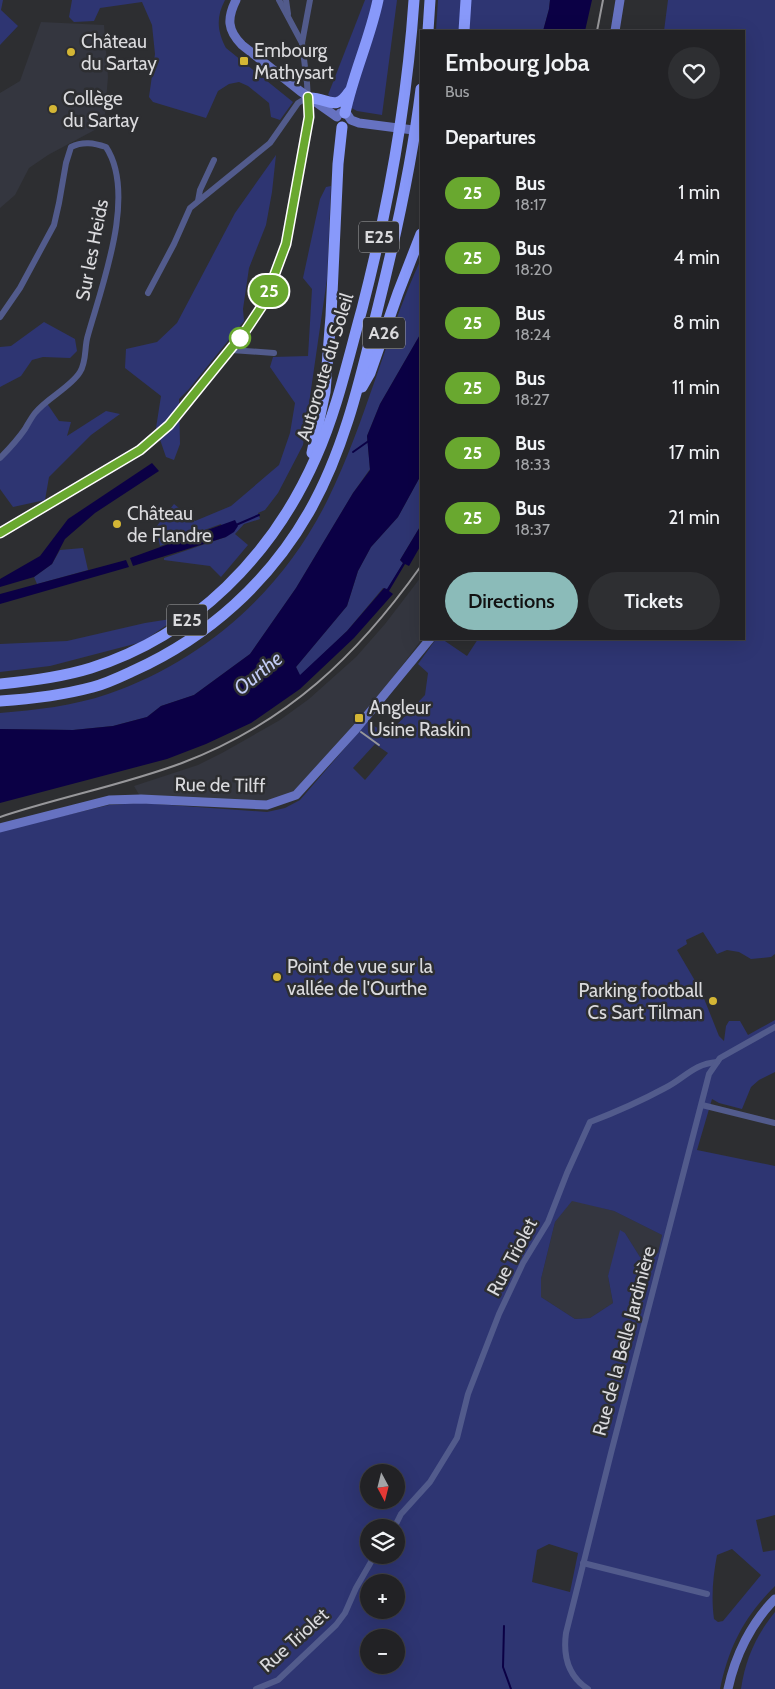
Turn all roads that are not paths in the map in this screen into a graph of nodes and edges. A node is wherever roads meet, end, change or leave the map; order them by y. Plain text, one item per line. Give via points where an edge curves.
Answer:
1 (236, 0) edge
2 (279, 0) edge
3 (286, 0) edge
4 (310, 0) edge
5 (378, 0) edge
6 (414, 0) edge
7 (430, 0) edge
8 (466, 0) edge
9 (620, 0) edge
10 (288, 15) junction
11 (428, 30) edge
12 (464, 30) edge
13 (615, 30) edge
14 (302, 42) junction
15 (349, 92) junction
16 (420, 96) edge
17 (308, 97) junction
18 (344, 119) junction
19 (420, 131) edge
20 (214, 160) dead end
21 (198, 201) junction
22 (420, 237) edge
23 (148, 293) dead end
24 (0, 317) edge
25 (231, 350) junction
26 (274, 353) dead end
27 (353, 404) junction
28 (0, 458) edge
29 (312, 466) junction
30 (0, 534) edge
31 (429, 640) edge
32 (0, 684) edge
33 (0, 701) edge
34 (0, 828) edge
35 (775, 1027) edge
36 (716, 1062) junction
37 (702, 1105) junction
38 (775, 1123) edge
39 (398, 1519) edge
40 (583, 1563) junction
41 (370, 1564) edge
42 (707, 1594) dead end
43 (775, 1599) edge
44 (735, 1667) junction
45 (256, 1689) edge
46 (588, 1689) edge
47 (728, 1689) edge
48 (734, 1689) edge

1 - 17 main road via 230,15 234,38
2 - 10 street
3 - 10 street
4 - 14 street
5 - 15 highway
6 - 29 highway, Autoroute du Soleil / E25 via 391,186 344,376
7 - 11 highway
8 - 12 highway
9 - 13 main road
10 - 14 street
14 - 17 street
15 - 17 highway via 335,104 318,97
15 - 18 highway
16 - 27 highway, Autoroute du Soleil / E25 via 406,189
17 - 18 main road
17 - 21 street via 298,103 270,143
17 - 25 street via 309,117 286,244 264,303
18 - 19 main road
18 - 29 highway via 338,164 325,392 312,450
20 - 21 street
21 - 23 street via 190,208
22 - 27 highway, A26 via 370,374
24 - 28 street, Sur les Heids via 20,288 54,225 71,147 86,143 106,147 113,160 119,195 109,259 86,339 81,372 34,414
25 - 26 street
25 - 30 street via 169,425 140,450
27 - 33 highway, Autoroute du Soleil / E25 via 327,475 296,534 256,584 219,619 170,652 95,686 47,697
29 - 32 highway, Autoroute du Soleil / E25 via 292,506 257,555 229,586 184,623 138,649 90,668
31 - 34 main road, Rue de Tilff via 296,795 267,805 109,800
35 - 36 street
36 - 37 street, Rue de la Belle Jardinière via 709,1074
36 - 39 street, Rue Triolet via 705,1063 674,1084 590,1122 548,1222 523,1263 496,1322 468,1394 456,1438 430,1482
37 - 38 street
37 - 40 street, Rue de la Belle Jardinière
40 - 42 street
40 - 46 street, Rue de la Belle Jardinière via 564,1646 568,1667
41 - 45 street, Rue Triolet via 346,1613 336,1626 278,1680
43 - 44 main road via 751,1630
44 - 47 main road
44 - 48 main road

